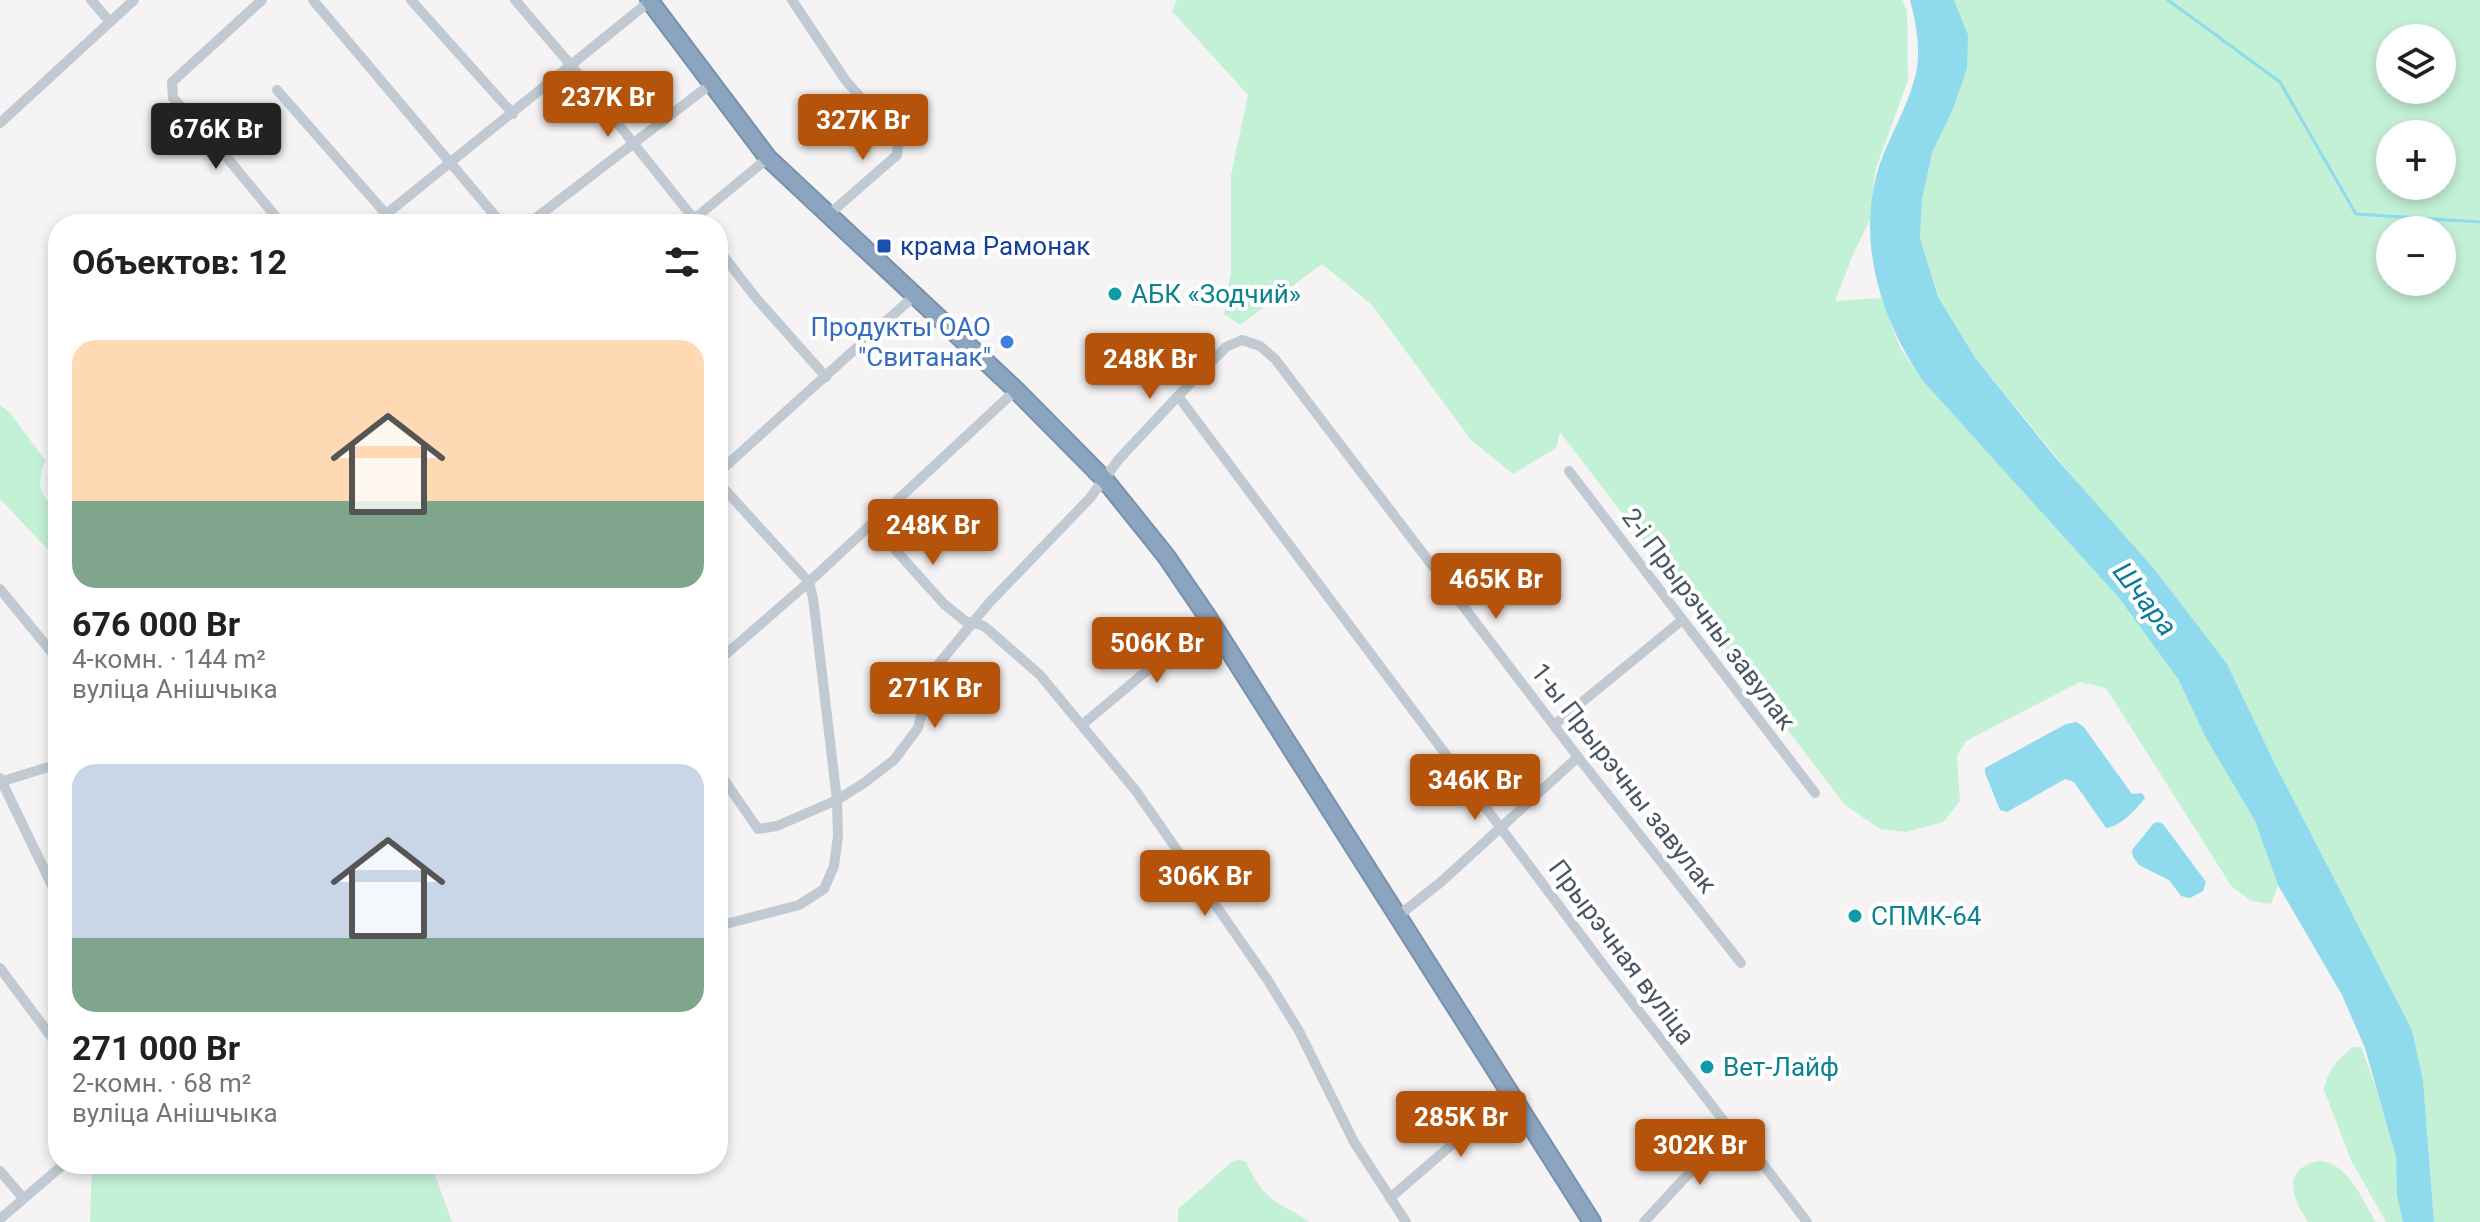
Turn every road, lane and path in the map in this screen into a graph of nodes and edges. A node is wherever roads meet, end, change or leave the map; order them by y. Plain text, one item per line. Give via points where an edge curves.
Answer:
1 (91, 0) edge
2 (134, 0) edge
3 (262, 0) edge
4 (313, 0) edge
5 (411, 0) edge
6 (515, 0) edge
7 (792, 0) edge
8 (650, 1) edge
9 (110, 22) junction
10 (570, 64) junction
11 (711, 84) junction
12 (277, 90) dead end
13 (513, 114) junction
14 (0, 123) edge
15 (632, 142) junction
16 (768, 158) junction
17 (450, 161) junction
18 (274, 214) edge
19 (386, 214) joint
20 (494, 214) edge
21 (541, 214) edge
22 (687, 214) edge
23 (702, 214) edge
24 (827, 216) junction
25 (728, 262) edge
26 (914, 296) junction
27 (826, 377) junction
28 (1016, 390) junction
29 (1178, 396) junction
30 (728, 464) edge
31 (1569, 471) dead end
32 (1105, 480) junction
33 (728, 493) edge
34 (872, 524) junction
35 (809, 582) junction
36 (0, 589) edge
37 (1209, 619) junction
38 (1681, 621) junction
39 (979, 624) junction
40 (48, 648) edge
41 (728, 652) edge
42 (1083, 724) junction
43 (1554, 725) junction
44 (1578, 757) junction
45 (48, 767) edge
46 (1, 780) edge
47 (728, 786) edge
48 (1815, 793) dead end
49 (837, 800) junction
50 (1501, 828) junction
51 (48, 877) edge
52 (1398, 916) junction
53 (728, 923) edge
54 (1741, 963) dead end
55 (0, 968) edge
56 (48, 1033) edge
57 (1515, 1099) junction
58 (1730, 1129) junction
59 (0, 1171) edge
60 (52, 1174) edge
61 (23, 1198) junction
62 (1390, 1198) junction
63 (0, 1219) edge
64 (1406, 1222) edge
65 (1592, 1222) edge
66 (1644, 1222) edge
67 (1807, 1222) edge

1 - 9 street
2 - 9 street
3 - 18 street via 172,82 173,98
4 - 17 street
5 - 13 street
6 - 10 street
7 - 24 street via 846,81 898,144 897,155
8 - 10 street
8 - 11 highway
9 - 14 street
10 - 13 street
10 - 15 street
11 - 15 street
11 - 16 highway
12 - 19 street
13 - 17 street
15 - 21 street
15 - 22 street
16 - 23 street
16 - 24 highway
17 - 19 street
17 - 20 street
24 - 26 highway
25 - 27 street
26 - 27 street
26 - 28 highway
27 - 30 street
28 - 32 highway
28 - 34 street
29 - 32 street
29 - 43 street, 1-ы Прырэчны завулак via 1226,347 1242,340 1275,359
29 - 50 street, Прырэчная вуліца
31 - 38 street, 2-і Прырэчны завулак
32 - 37 highway
32 - 39 street
33 - 35 street
34 - 35 street
34 - 39 street via 944,604 965,621
35 - 41 street
35 - 49 street
36 - 40 street
37 - 42 street
37 - 52 highway
38 - 43 street
38 - 48 street, 2-і Прырэчны завулак
39 - 42 street via 1040,675
39 - 49 street via 932,672 918,728 894,760
42 - 62 street via 1193,869 1267,979
43 - 44 street, 1-ы Прырэчны завулак
44 - 50 street
44 - 54 street, 1-ы Прырэчны завулак
45 - 46 street
46 - 51 street
47 - 49 street via 758,829
49 - 53 street via 834,866 824,889 799,905
50 - 52 street
50 - 58 street, Прырэчная вуліца
52 - 57 highway
55 - 56 street
57 - 62 street
57 - 65 highway
58 - 66 street
58 - 67 street, Прырэчная вуліца via 1747,1143
59 - 61 street
60 - 61 street
61 - 63 street
62 - 64 street

